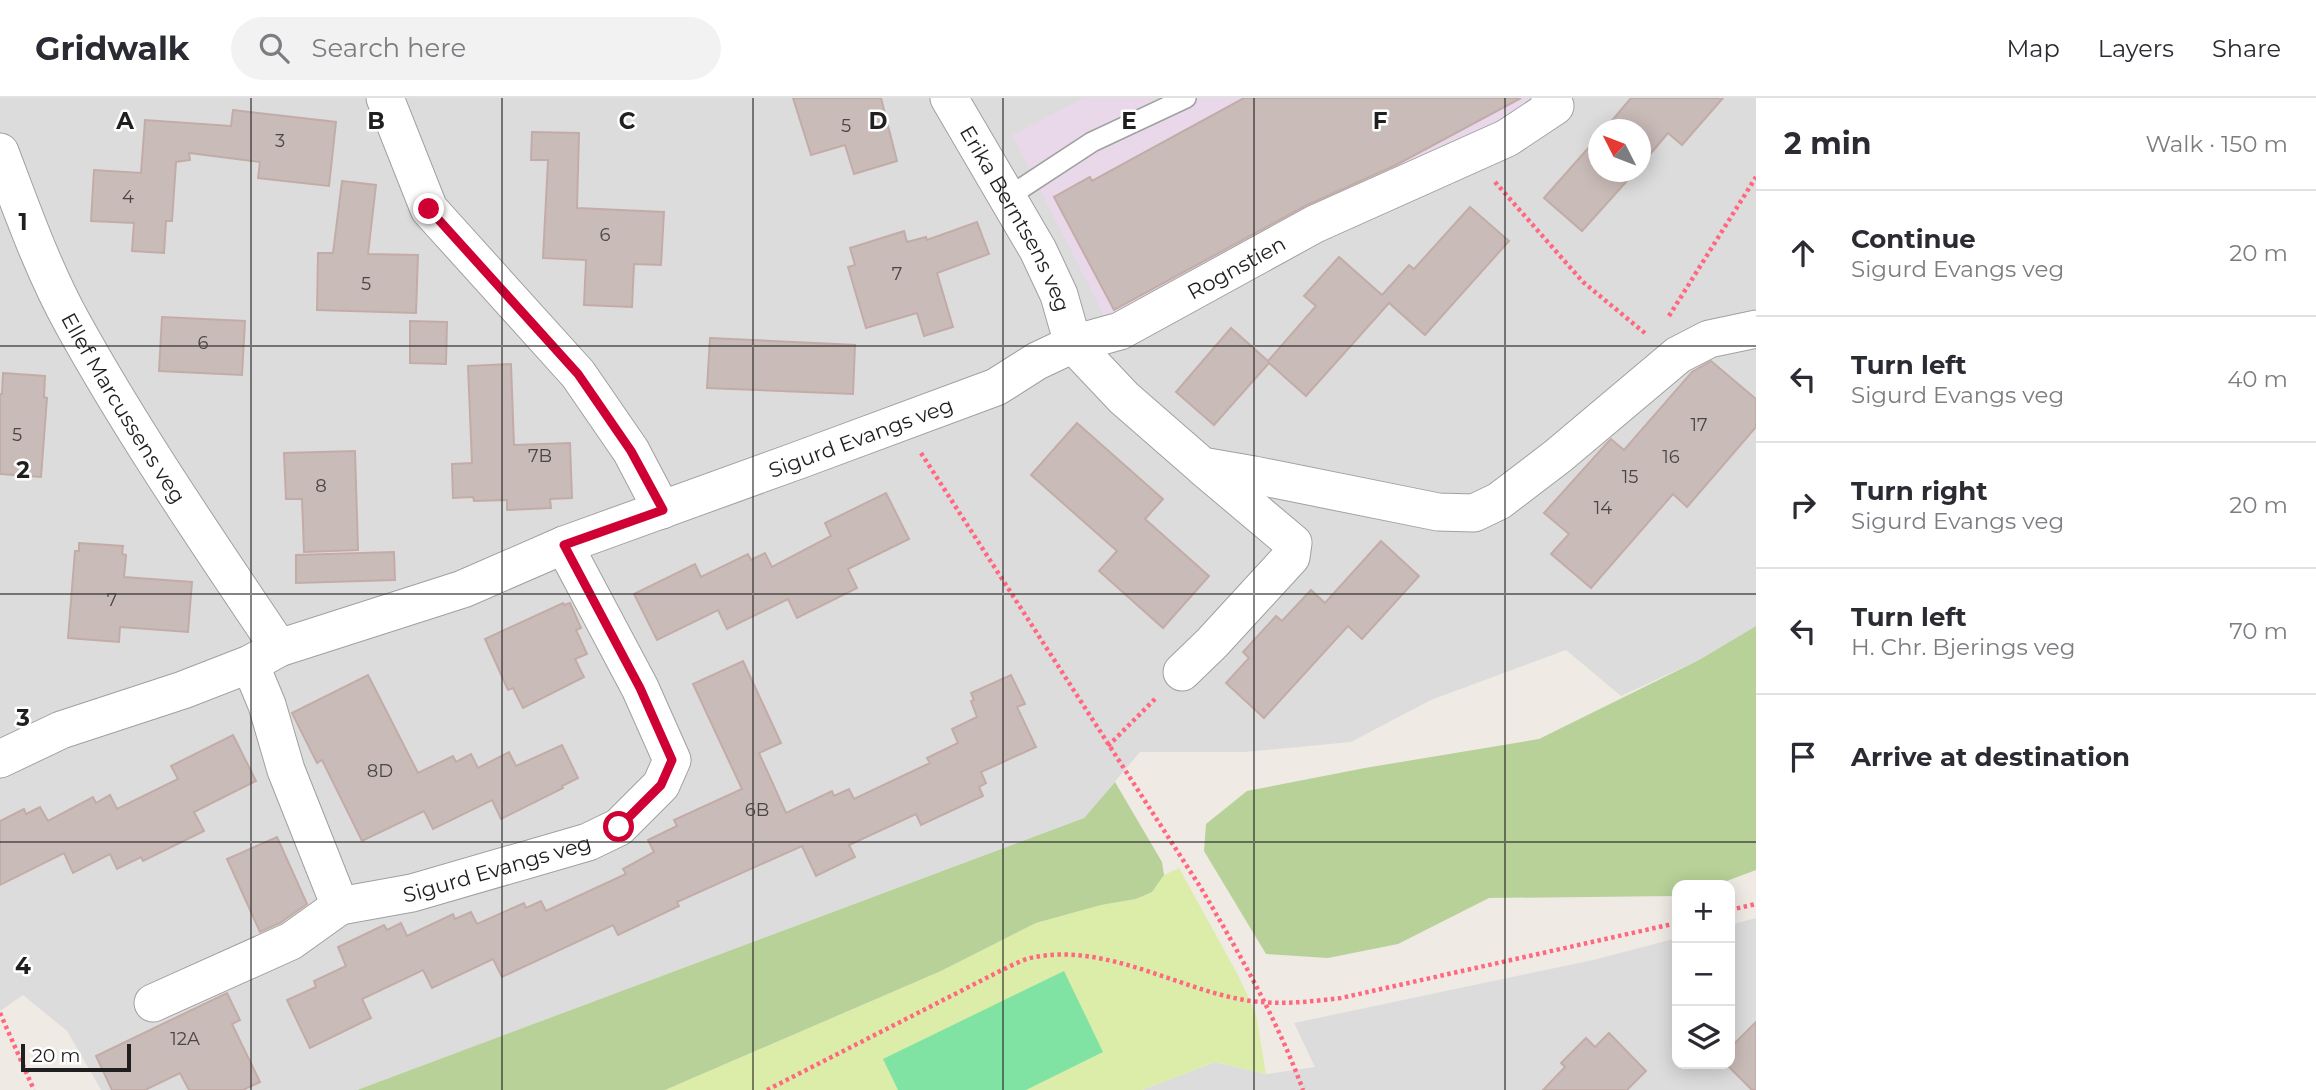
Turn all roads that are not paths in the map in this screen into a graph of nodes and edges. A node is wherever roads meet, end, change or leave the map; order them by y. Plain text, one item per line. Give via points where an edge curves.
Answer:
1 (385, 98) edge
2 (949, 98) edge
3 (1186, 98) edge
4 (1557, 101) edge
5 (0, 152) edge
6 (1008, 197) junction
7 (1756, 329) edge
8 (1073, 344) junction
9 (1202, 466) junction
10 (663, 510) junction
11 (564, 545) junction
12 (264, 656) junction
13 (1182, 673) road end
14 (0, 759) edge
15 (340, 906) junction
16 (153, 1003) dead end

1 - 10 street via 429,209 578,374 631,451
2 - 6 street, Erika Berntsens veg
3 - 6 lane via 1092,142
4 - 8 street, Rognstien via 1507,138 1315,224 1120,331
5 - 12 street, Ellef Marcussens veg via 71,322
6 - 8 street, Erika Berntsens veg via 1059,295
7 - 9 street via 1709,339 1674,358 1558,456 1499,501 1474,513 1437,512
8 - 9 street via 1124,398
8 - 10 street, Sigurd Evangs veg via 996,387
9 - 13 street via 1293,543 1291,557
10 - 11 street, Sigurd Evangs veg
11 - 12 street, Sigurd Evangs veg via 463,589
11 - 15 street, Sigurd Evangs veg via 640,688 672,760 661,785 619,827 588,842 412,893
12 - 14 street, Sigurd Evangs veg via 183,690 61,730
12 - 15 street via 267,705 286,769
15 - 16 street, Sigurd Evangs veg via 292,941

